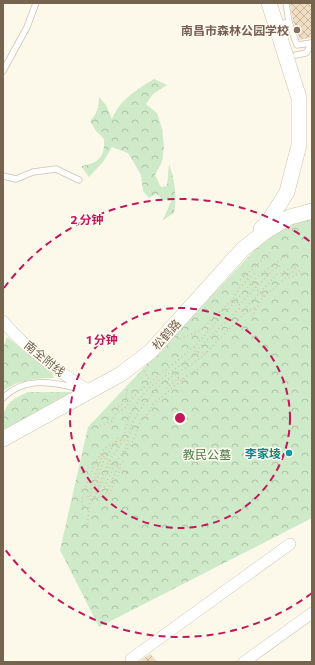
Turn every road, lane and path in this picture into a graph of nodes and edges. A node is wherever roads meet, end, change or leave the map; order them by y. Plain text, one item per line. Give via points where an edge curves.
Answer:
1 (36, 3) edge
2 (270, 3) edge
3 (286, 3) edge
4 (283, 24) junction
5 (311, 43) edge
6 (296, 55) dead end
7 (3, 71) edge
8 (3, 176) edge
9 (79, 180) dead end
10 (312, 211) edge
11 (243, 249) junction
12 (272, 251) dead end
13 (288, 254) dead end
14 (283, 264) dead end
15 (302, 268) dead end
16 (255, 272) dead end
17 (284, 272) junction
18 (244, 274) junction
19 (296, 274) junction
20 (301, 274) dead end
21 (249, 279) junction
22 (240, 280) dead end
23 (253, 282) junction
24 (256, 287) junction
25 (260, 292) junction
26 (264, 297) junction
27 (239, 305) dead end
28 (242, 307) dead end
29 (256, 308) junction
30 (244, 310) dead end
31 (252, 317) dead end
32 (3, 321) edge
33 (180, 339) dead end
34 (194, 346) junction
35 (207, 352) junction
36 (198, 353) junction
37 (206, 365) dead end
38 (178, 373) junction
39 (183, 379) junction
40 (178, 380) junction
41 (187, 382) dead end
42 (166, 388) dead end
43 (127, 389) dead end
44 (89, 391) junction
45 (3, 398) edge
46 (131, 399) junction
47 (126, 400) junction
48 (115, 409) dead end
49 (100, 426) dead end
50 (118, 438) dead end
51 (3, 439) edge
52 (122, 440) junction
53 (128, 440) junction
54 (117, 441) junction
55 (125, 452) dead end
56 (101, 455) junction
57 (105, 458) junction
58 (124, 460) dead end
59 (110, 462) junction
60 (115, 464) junction
61 (118, 467) junction
62 (121, 469) junction
63 (127, 473) dead end
64 (88, 497) dead end
65 (95, 497) dead end
66 (104, 497) dead end
67 (99, 498) dead end
68 (107, 498) dead end
69 (92, 500) dead end
70 (83, 506) dead end
71 (87, 528) dead end
72 (290, 544) dead end
73 (312, 613) edge
74 (133, 662) edge
75 (244, 662) edge

1 - 7 lane via 27,27
2 - 4 main road
3 - 4 lane
4 - 5 lane via 297,45
4 - 11 main road via 299,98 299,145 287,192 270,219
5 - 6 lane via 306,53
8 - 9 lane via 16,179 32,172 56,169
10 - 11 main road, 松鹤路 via 290,217
11 - 44 main road, 松鹤路 via 151,351 121,374
12 - 18 path
13 - 23 path
14 - 24 path
15 - 19 path
16 - 21 path
17 - 17 path via 288,269 296,266 293,272
17 - 25 path via 276,275
18 - 21 path
18 - 22 path
19 - 20 path
19 - 26 path via 284,279
21 - 23 path
21 - 33 path via 240,286 233,300 201,330
23 - 24 path
23 - 34 path
24 - 25 path
24 - 27 path
25 - 26 path
25 - 30 path
26 - 29 path
28 - 36 path via 199,348
29 - 31 path
29 - 35 path via 246,312
32 - 44 street, 南全附线 via 48,363
34 - 36 path
34 - 46 path
35 - 36 path
35 - 38 path
36 - 52 path via 149,388 140,398 130,415
37 - 39 path
38 - 40 path
38 - 53 path via 162,384 142,407 132,423
39 - 40 path
39 - 41 path
39 - 55 path via 154,404 141,420 133,441
40 - 42 path
43 - 47 path
44 - 45 lane via 53,382 28,384 10,391
44 - 51 main road, 松鹤路
46 - 47 path
46 - 49 path via 112,420
47 - 48 path
50 - 54 path
52 - 53 path
52 - 54 path
52 - 59 path
53 - 60 path via 126,448
54 - 56 path via 108,446
54 - 57 path
56 - 57 path
56 - 64 path
56 - 70 path via 96,461 82,499
57 - 59 path
57 - 71 path via 91,494
58 - 61 path
59 - 60 path
59 - 65 path
59 - 69 path
60 - 61 path
60 - 67 path
61 - 62 path
61 - 66 path
62 - 63 path
62 - 68 path
72 - 74 street via 131,659
73 - 75 street

